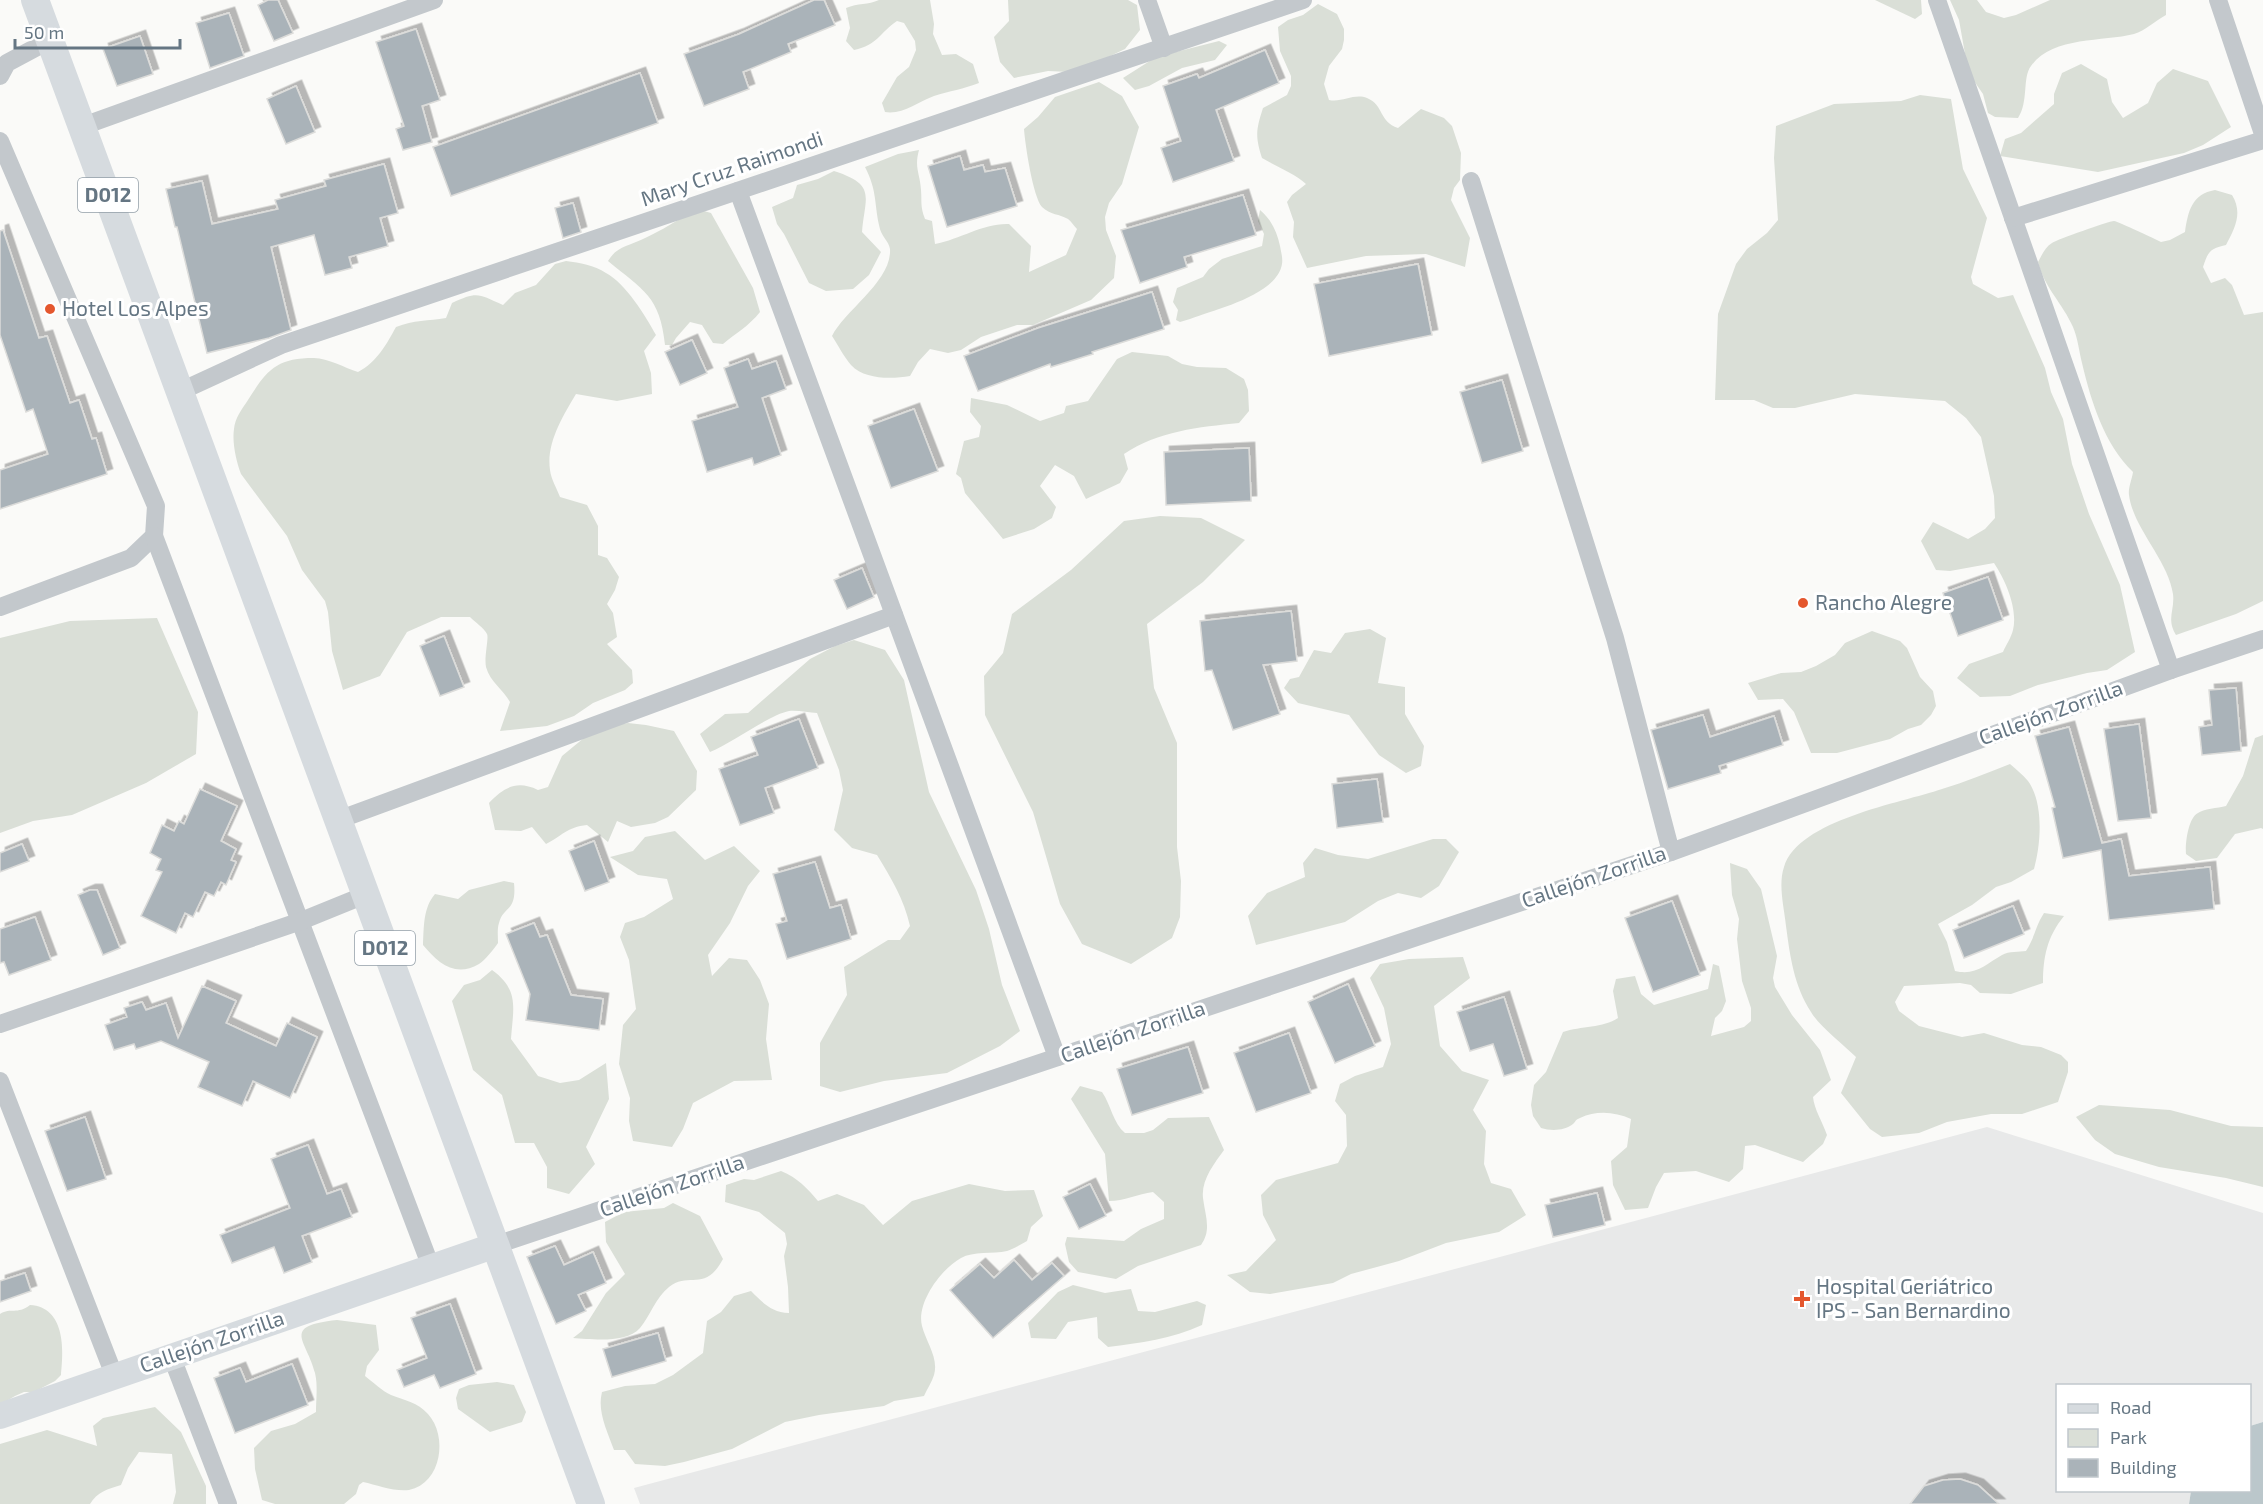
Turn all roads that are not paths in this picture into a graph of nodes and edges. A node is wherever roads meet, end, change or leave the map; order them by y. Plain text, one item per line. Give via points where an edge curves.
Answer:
1 (35, 0) edge
2 (434, 0) edge
3 (1147, 0) edge
4 (1304, 0) edge
5 (1937, 0) edge
6 (2218, 0) edge
7 (50, 40) junction
8 (1164, 48) junction
9 (0, 76) edge
10 (83, 126) junction
11 (2263, 134) edge
12 (2263, 140) edge
13 (0, 141) edge
14 (1471, 180) dead end
15 (738, 191) junction
16 (2013, 218) junction
17 (178, 392) junction
18 (154, 536) junction
19 (0, 607) edge
20 (894, 615) junction
21 (2263, 639) edge
22 (2171, 670) junction
23 (338, 820) junction
24 (1671, 852) junction
25 (365, 895) junction
26 (301, 921) junction
27 (0, 1024) edge
28 (1057, 1057) junction
29 (0, 1081) edge
30 (496, 1245) junction
31 (431, 1267) junction
32 (171, 1355) junction
33 (114, 1375) junction
34 (0, 1416) edge
35 (228, 1504) edge
36 (591, 1504) edge

1 - 7 main road, D012
2 - 10 street
3 - 8 street
4 - 8 street, Mary Cruz Raimondi
5 - 16 street
6 - 11 street
7 - 9 street via 7,63
7 - 10 main road, D012
8 - 15 street, Mary Cruz Raimondi
10 - 17 main road, D012
12 - 16 street
13 - 18 street via 156,506
14 - 24 street via 1615,638
15 - 17 street, Mary Cruz Raimondi via 281,345
15 - 20 street
16 - 22 street
17 - 23 main road, D012
18 - 19 street via 130,558
18 - 26 street
20 - 23 street
20 - 28 street
21 - 22 street, Callejón Zorrilla
22 - 24 street, Callejón Zorrilla
23 - 25 main road, D012
24 - 28 street, Callejón Zorrilla
25 - 26 street
25 - 30 main road, D012
26 - 27 street
26 - 31 street
28 - 30 street, Callejón Zorrilla
29 - 33 street
30 - 31 street, Callejón Zorrilla
30 - 36 main road, D012
31 - 32 street, Callejón Zorrilla
32 - 33 street, Callejón Zorrilla
32 - 35 street
33 - 34 street, Callejón Zorrilla

